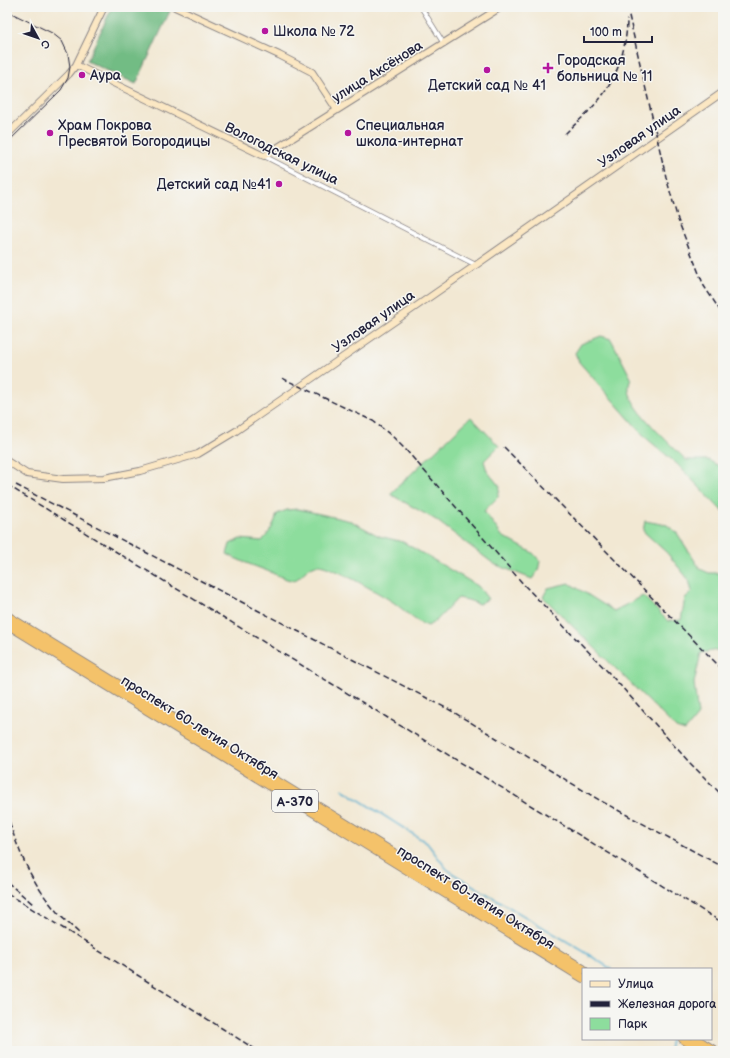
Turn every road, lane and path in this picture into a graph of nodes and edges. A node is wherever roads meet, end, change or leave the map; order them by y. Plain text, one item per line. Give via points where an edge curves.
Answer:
1 (104, 7) edge
2 (175, 7) edge
3 (420, 7) edge
4 (502, 7) edge
5 (444, 44) junction
6 (76, 65) junction
7 (723, 92) edge
8 (337, 110) junction
9 (7, 135) edge
10 (264, 156) junction
11 (476, 265) junction
12 (7, 461) edge
13 (7, 616) edge
14 (7, 624) edge
15 (582, 968) edge
16 (582, 977) edge
17 (685, 1040) edge
18 (698, 1040) edge
19 (702, 1051) edge
20 (715, 1051) edge

1 - 6 street
2 - 8 street via 312,72
3 - 5 street
4 - 5 street, улица Аксёнова
5 - 8 street, улица Аксёнова
6 - 9 street
6 - 10 street, Вологодская улица
7 - 11 street, Узловая улица
8 - 10 street, улица Аксёнова
10 - 11 street, Вологодская улица
11 - 12 street, Узловая улица via 198,454 140,471 104,478 63,479 27,474
13 - 15 highway, проспект 60-летия Октября / А-370
14 - 16 highway, проспект 60-летия Октября / А-370
17 - 19 highway
18 - 20 highway

